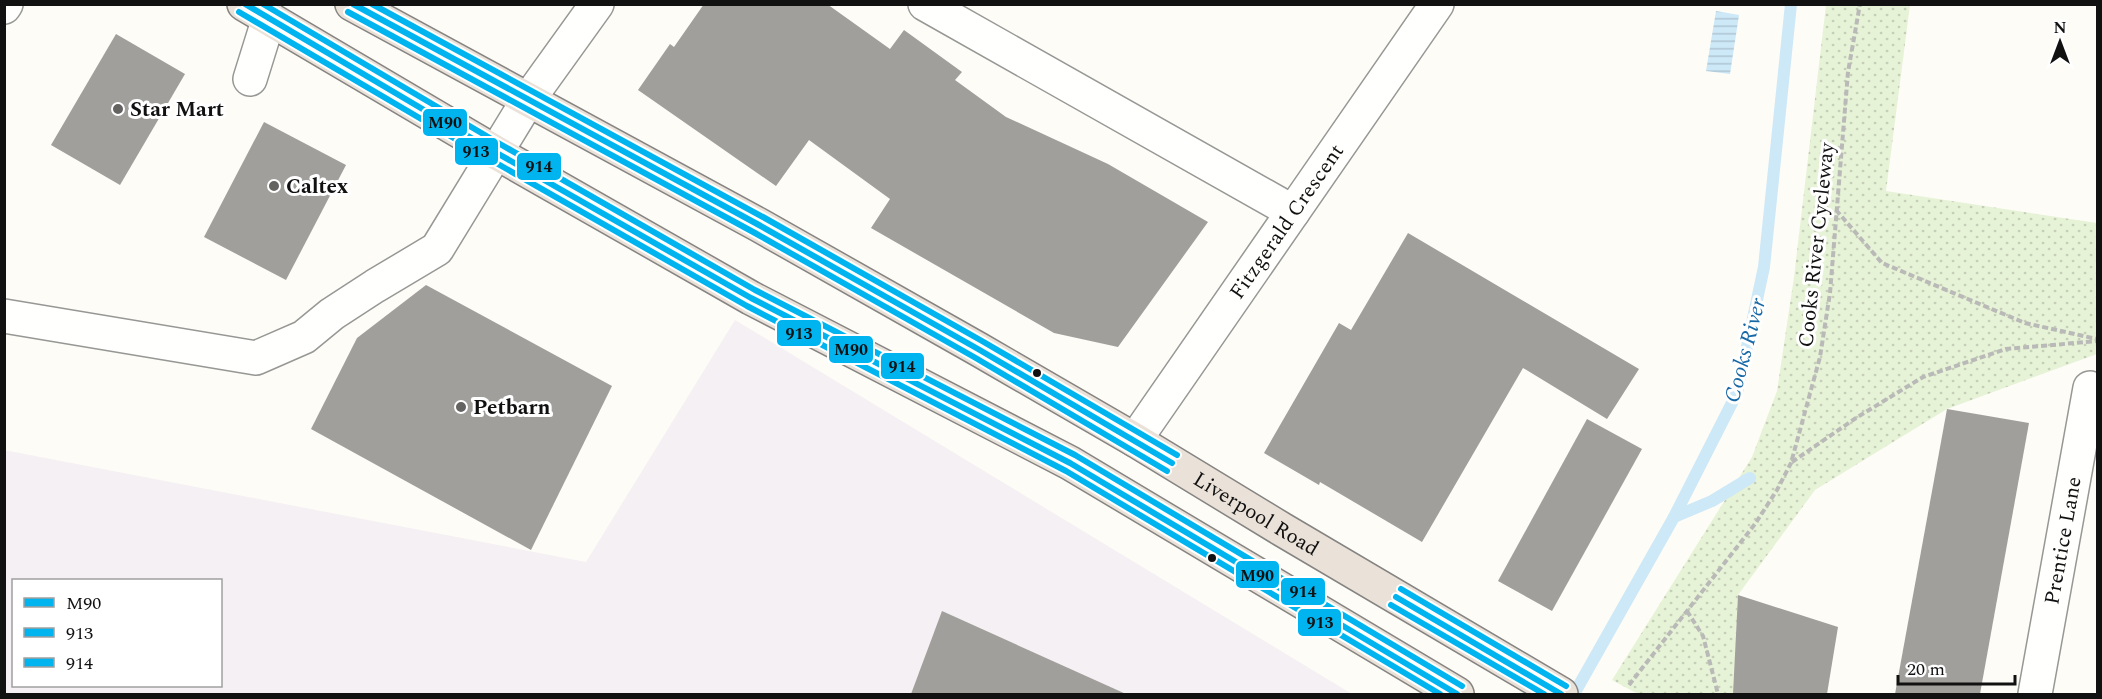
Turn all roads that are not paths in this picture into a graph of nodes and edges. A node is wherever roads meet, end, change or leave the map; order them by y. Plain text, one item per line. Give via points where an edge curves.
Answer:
1 (352, 4) edge
2 (597, 4) edge
3 (925, 4) edge
4 (1437, 4) edge
5 (256, 11) edge
6 (250, 80) dead end
7 (528, 100) junction
8 (495, 152) junction
9 (1293, 212) junction
10 (4, 316) edge
11 (2090, 388) dead end
12 (1135, 440) junction
13 (1456, 694) edge
14 (1561, 694) edge
15 (2036, 694) edge

1 - 7 highway, Liverpool Road
2 - 7 street
3 - 9 street
4 - 9 street, Fitzgerald Crescent
5 - 6 street
5 - 8 highway
7 - 8 street
7 - 12 highway, Liverpool Road via 769,231
8 - 10 street via 437,249 341,308 304,337 255,358
8 - 13 highway via 751,298 1070,463
9 - 12 street, Fitzgerald Crescent
11 - 15 street, Prentice Lane
12 - 14 highway, Liverpool Road

